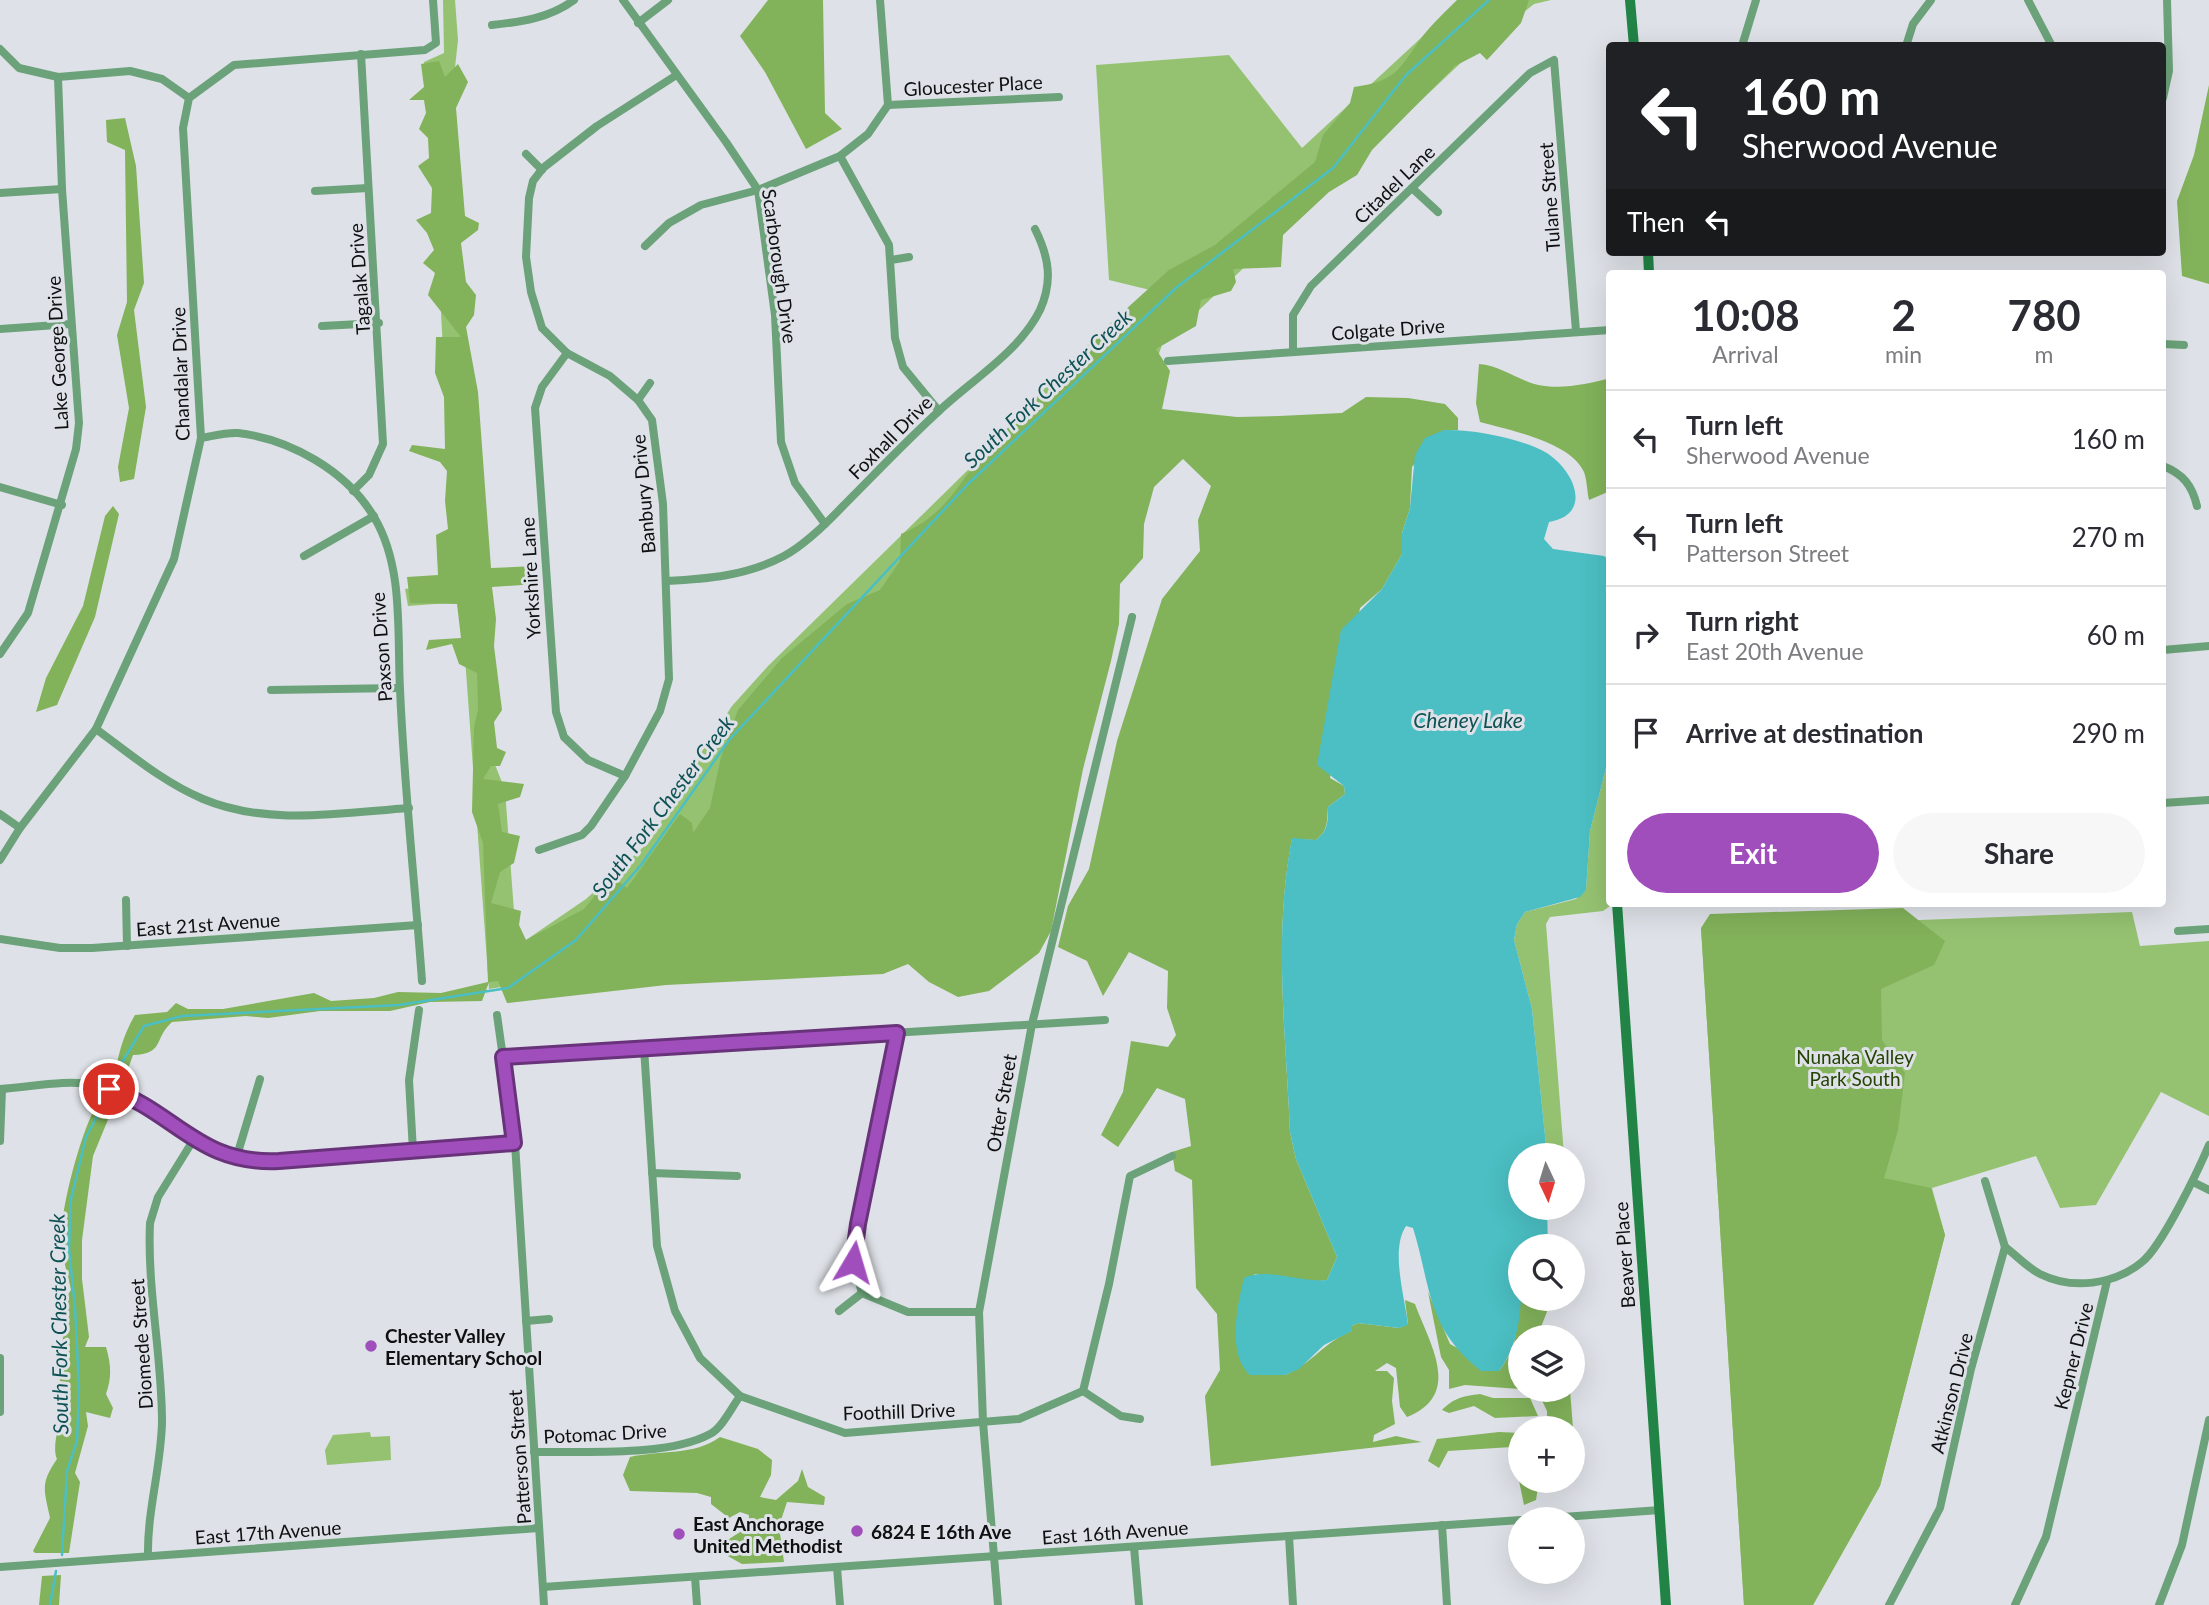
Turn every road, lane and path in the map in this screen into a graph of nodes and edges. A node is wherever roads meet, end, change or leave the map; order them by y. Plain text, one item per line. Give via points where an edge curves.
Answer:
1 (433, 0) edge
2 (574, 0) edge
3 (622, 0) edge
4 (668, 0) edge
5 (880, 0) edge
6 (1630, 0) edge
7 (1756, 0) edge
8 (1931, 0) edge
9 (2028, 0) edge
10 (2167, 0) edge
11 (638, 23) junction
12 (492, 25) dead end
13 (1634, 42) edge
14 (1743, 42) edge
15 (1907, 42) edge
16 (2050, 42) edge
17 (0, 49) edge
18 (361, 54) junction
19 (1554, 60) joint
20 (675, 76) junction
21 (58, 77) junction
22 (2166, 84) edge
23 (1059, 97) dead end
24 (189, 98) junction
25 (888, 105) junction
26 (526, 154) dead end
27 (841, 156) junction
28 (542, 170) junction
29 (368, 188) junction
30 (1412, 188) junction
31 (62, 189) junction
32 (758, 190) junction
33 (315, 191) dead end
34 (0, 193) edge
35 (1438, 212) dead end
36 (1035, 229) dead end
37 (645, 246) dead end
38 (909, 257) dead end
39 (891, 260) junction
40 (379, 323) junction
41 (71, 324) junction
42 (322, 326) dead end
43 (0, 329) edge
44 (1606, 330) edge
45 (1576, 331) junction
46 (2166, 344) edge
47 (2184, 345) dead end
48 (1293, 352) junction
49 (567, 354) junction
50 (1168, 361) dead end
51 (650, 383) dead end
52 (638, 400) junction
53 (939, 411) junction
54 (201, 438) junction
55 (2166, 468) edge
56 (0, 487) edge
57 (353, 491) junction
58 (62, 505) junction
59 (2197, 506) dead end
60 (374, 516) junction
61 (825, 524) junction
62 (304, 556) dead end
63 (666, 581) junction
64 (1132, 617) dead end
65 (2209, 646) edge
66 (2166, 650) edge
67 (1, 652) edge
68 (400, 688) junction
69 (271, 690) dead end
70 (96, 729) junction
71 (625, 776) junction
72 (2209, 800) edge
73 (2166, 803) edge
74 (409, 808) junction
75 (0, 814) edge
76 (20, 828) junction
77 (539, 850) dead end
78 (0, 860) edge
79 (127, 900) dead end
80 (1617, 907) edge
81 (418, 925) junction
82 (2209, 929) edge
83 (2178, 931) dead end
84 (0, 939) edge
85 (127, 946) junction
86 (422, 981) dead end
87 (419, 1010) dead end
88 (497, 1014) dead end
89 (1105, 1020) dead end
90 (1032, 1024) junction
91 (897, 1033) junction
92 (644, 1048) junction
93 (503, 1057) junction
94 (260, 1079) dead end
95 (1, 1089) edge
96 (194, 1139) junction
97 (0, 1141) edge
98 (514, 1143) junction
99 (2209, 1145) edge
100 (413, 1151) junction
101 (1172, 1156) dead end
102 (236, 1159) junction
103 (652, 1173) junction
104 (737, 1176) dead end
105 (1985, 1181) dead end
106 (2193, 1182) junction
107 (2209, 1190) edge
108 (2006, 1247) junction
109 (2107, 1281) junction
110 (862, 1293) junction
111 (839, 1311) dead end
112 (979, 1312) junction
113 (549, 1319) dead end
114 (526, 1321) junction
115 (0, 1358) edge
116 (1, 1375) edge
117 (1083, 1391) junction
118 (740, 1396) junction
119 (0, 1412) edge
120 (1140, 1419) dead end
121 (2209, 1420) edge
122 (983, 1422) junction
123 (534, 1452) junction
124 (1660, 1510) junction
125 (1585, 1515) edge
126 (1508, 1521) edge
127 (1443, 1525) junction
128 (539, 1528) junction
129 (1289, 1536) junction
130 (1134, 1547) junction
131 (148, 1556) junction
132 (995, 1556) junction
133 (0, 1567) edge
134 (837, 1567) junction
135 (695, 1577) junction
136 (543, 1587) junction
137 (544, 1605) edge
138 (697, 1605) edge
139 (840, 1605) edge
140 (998, 1605) edge
141 (1139, 1605) edge
142 (1293, 1605) edge
143 (1447, 1605) edge
144 (1666, 1605) edge
145 (1889, 1605) edge
146 (2015, 1605) edge
147 (2160, 1605) edge

1 - 18 street via 436,43 425,50
2 - 12 street via 549,14
3 - 11 street, Scarborough Drive
4 - 11 street
5 - 25 street
6 - 13 street
7 - 14 street
8 - 15 street via 1913,23
9 - 16 street
10 - 22 street
11 - 20 street, Scarborough Drive
17 - 21 street via 19,68
18 - 24 street via 234,65
18 - 29 street, Tagalak Drive
19 - 30 street, Citadel Lane via 1530,73
19 - 45 street, Tulane Street
20 - 28 street, Banbury Drive via 597,126
20 - 32 street, Scarborough Drive
21 - 24 street via 130,71 162,79
21 - 31 street, Lake George Drive
23 - 25 street, Gloucester Place
24 - 54 street, Chandalar Drive via 183,128
25 - 27 street via 869,134
26 - 28 street
27 - 32 street
27 - 39 street via 889,245
28 - 49 street, Banbury Drive via 533,181 526,230 531,292 542,328
29 - 33 street
29 - 40 street, Tagalak Drive
30 - 35 street
30 - 48 street, Citadel Lane via 1311,286 1293,316
31 - 34 street
31 - 41 street, Lake George Drive
32 - 37 street via 701,205 669,223
32 - 61 street, Scarborough Drive via 775,314 781,442 794,482
36 - 53 street, Foxhall Drive via 1046,249 1050,284 1038,312 1009,349
38 - 39 street
39 - 53 street via 895,338 903,367
40 - 42 street
40 - 57 street, Tagalak Drive via 383,444 369,475
41 - 43 street
41 - 58 street, Lake George Drive via 79,423
44 - 45 street, Colgate Drive
45 - 48 street, Colgate Drive
46 - 47 street
48 - 50 street, Colgate Drive
49 - 52 street, Banbury Drive via 610,376
49 - 71 street, Yorkshire Lane via 542,387 535,408 552,682 565,737 588,760
51 - 52 street
52 - 63 street, Banbury Drive via 652,420 656,439
53 - 61 street, Foxhall Drive
54 - 57 street, Paxson Drive via 236,433 276,441 316,460
54 - 70 street, Chandalar Drive via 174,559
55 - 59 street via 2185,477
56 - 58 street
57 - 60 street, Paxson Drive
58 - 67 street, Lake George Drive via 28,612
60 - 62 street
60 - 68 street, Paxson Drive via 388,548 400,628
61 - 63 street, Foxhall Drive via 788,555 755,571
63 - 71 street, Banbury Drive via 666,696
64 - 90 street, Otter Street
65 - 66 street
68 - 69 street
68 - 74 street, Paxson Drive
70 - 74 street via 163,779 236,809 304,816
70 - 76 street, Chandalar Drive
71 - 77 street, Banbury Drive via 582,835
72 - 73 street
74 - 81 street, Paxson Drive
75 - 76 street
76 - 78 street, Chandalar Drive
79 - 85 street
80 - 124 street, Beaver Place
81 - 85 street, East 21st Avenue
81 - 86 street, Paxson Drive
82 - 83 street
84 - 85 street, East 21st Avenue via 60,948
87 - 100 street via 409,1080
88 - 93 street, Patterson Street
89 - 90 street
90 - 91 street
90 - 112 street, Otter Street
91 - 92 street
91 - 110 street via 858,1224 853,1262
92 - 93 street
92 - 103 street, Foothill Drive
93 - 98 street, Patterson Street
94 - 102 street
95 - 96 street via 69,1083 98,1086 118,1093
95 - 97 street
96 - 102 street
96 - 131 street, Diomede Street via 158,1197 150,1223 162,1422 147,1522
98 - 100 street
98 - 114 street, Patterson Street
99 - 106 street, Kepner Drive
100 - 102 street via 279,1161
101 - 117 street via 1130,1176
103 - 104 street
103 - 118 street, Foothill Drive via 657,1246 676,1311 700,1358
105 - 108 street
106 - 107 street
106 - 109 street, Kepner Drive via 2144,1261
108 - 109 street via 2039,1273 2070,1283
108 - 145 street, Atkinson Drive via 1971,1369 1940,1508
109 - 146 street, Kepner Drive via 2046,1537
110 - 111 street
110 - 112 street via 908,1312
112 - 122 street, Otter Street
113 - 114 street
114 - 123 street, Patterson Street
115 - 116 street
116 - 119 street
117 - 120 street via 1121,1416
117 - 122 street, Foothill Drive via 1019,1419
118 - 122 street, Foothill Drive via 845,1433
118 - 123 street, Potomac Drive via 713,1433 687,1443 636,1450
121 - 147 street via 2182,1545
122 - 132 street, Otter Street
123 - 128 street, Patterson Street
124 - 125 street
124 - 144 street, Beaver Place
126 - 127 street, East 16th Avenue
127 - 129 street, East 16th Avenue
127 - 143 street
128 - 131 street, East 17th Avenue
128 - 136 street, Patterson Street
129 - 130 street, East 16th Avenue
129 - 142 street
130 - 132 street, East 16th Avenue
130 - 141 street
131 - 133 street, East 17th Avenue
132 - 134 street, East 16th Avenue
132 - 140 street, Otter Street
134 - 135 street, East 16th Avenue
134 - 139 street
135 - 136 street, East 16th Avenue
135 - 138 street
136 - 137 street, Patterson Street

